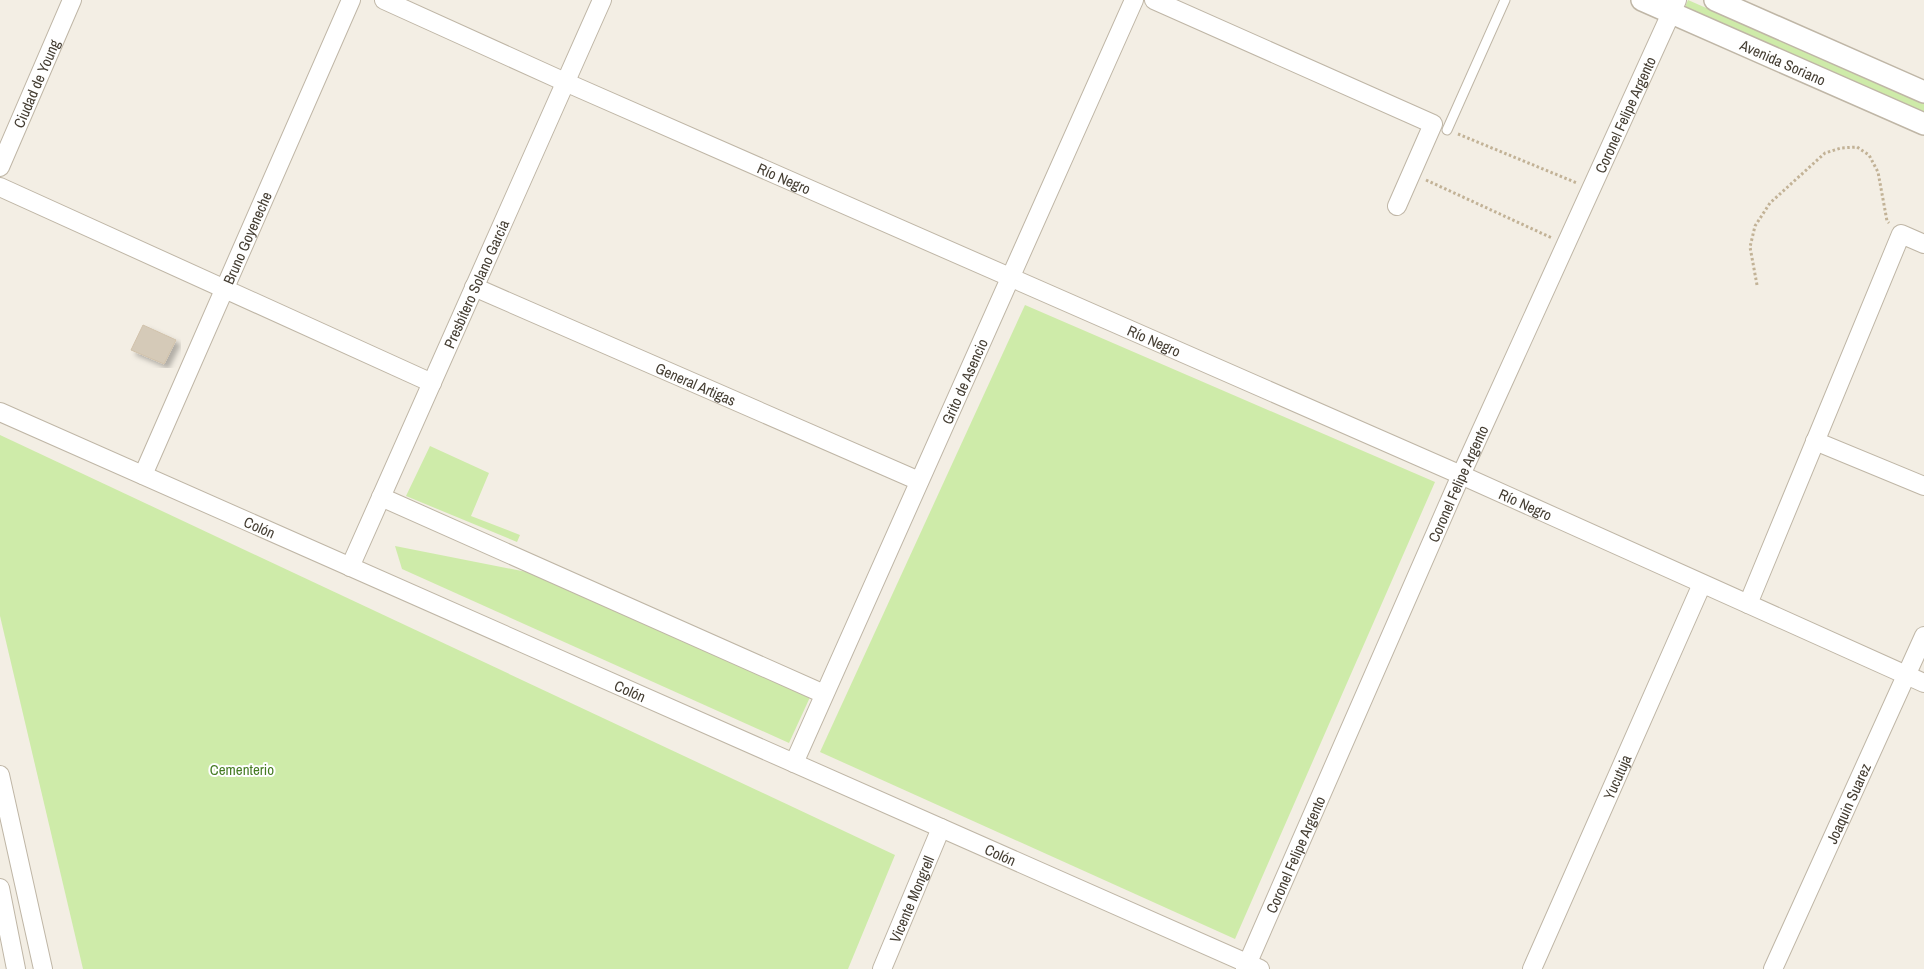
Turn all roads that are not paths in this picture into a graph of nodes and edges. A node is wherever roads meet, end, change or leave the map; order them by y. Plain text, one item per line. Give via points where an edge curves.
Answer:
1 (72, 0) edge
2 (351, 0) edge
3 (384, 0) edge
4 (602, 0) edge
5 (1134, 0) edge
6 (1154, 0) edge
7 (1505, 0) edge
8 (1642, 0) edge
9 (1715, 0) edge
10 (1674, 6) edge
11 (565, 82) junction
12 (1924, 92) edge
13 (1924, 124) edge
14 (1448, 130) road end
15 (0, 166) edge
16 (0, 187) edge
17 (1397, 206) dead end
18 (1924, 244) edge
19 (1010, 277) junction
20 (474, 287) junction
21 (224, 290) junction
22 (432, 383) junction
23 (0, 412) edge
24 (1816, 441) junction
25 (1461, 475) junction
26 (143, 476) junction
27 (919, 481) junction
28 (1924, 486) edge
29 (381, 497) junction
30 (350, 567) junction
31 (1702, 584) junction
32 (1748, 604) junction
33 (1924, 636) edge
34 (1907, 676) junction
35 (1924, 683) edge
36 (824, 694) junction
37 (794, 763) junction
38 (0, 775) edge
39 (941, 828) junction
40 (0, 890) edge
41 (26, 890) junction
42 (1251, 967) edge
43 (16, 969) edge
44 (43, 969) edge
45 (882, 969) edge
46 (1532, 969) edge
47 (1773, 969) edge

1 - 15 street, Ciudad de Young
2 - 21 street, Bruno Goyeneche
3 - 11 street, Río Negro
4 - 11 street, Presbítero Solano García
5 - 19 street, Grito de Asencio
6 - 17 street via 1433,124
7 - 14 lane
8 - 10 street, Avenida Soriano
9 - 12 street, Avenida Soriano
10 - 13 street, Avenida Soriano
10 - 25 street, Coronel Felipe Argento
11 - 19 street, Río Negro
11 - 20 street, Presbítero Solano García
16 - 21 street
18 - 24 street via 1901,234
19 - 25 street, Río Negro
19 - 27 street, Grito de Asencio
20 - 22 street, Presbítero Solano García
20 - 27 street, General Artigas
21 - 22 street
21 - 26 street, Bruno Goyeneche
22 - 29 street, Presbítero Solano García
23 - 26 street, Colón
24 - 28 street
24 - 32 street
25 - 31 street, Río Negro
25 - 42 street, Coronel Felipe Argento
26 - 30 street, Colón
27 - 36 street, Grito de Asencio
29 - 30 street, Presbítero Solano García
29 - 36 street
30 - 37 street, Colón
31 - 32 street, Río Negro
31 - 46 street, Yucutuja
32 - 34 street, Río Negro
33 - 34 street, Joaquin Suarez
34 - 35 street, Río Negro
34 - 47 street, Joaquin Suarez
36 - 37 street, Grito de Asencio
37 - 39 street, Colón
38 - 41 street
39 - 42 street, Colón
39 - 45 street, Vicente Mongrell
40 - 41 street
40 - 43 street
41 - 44 street

